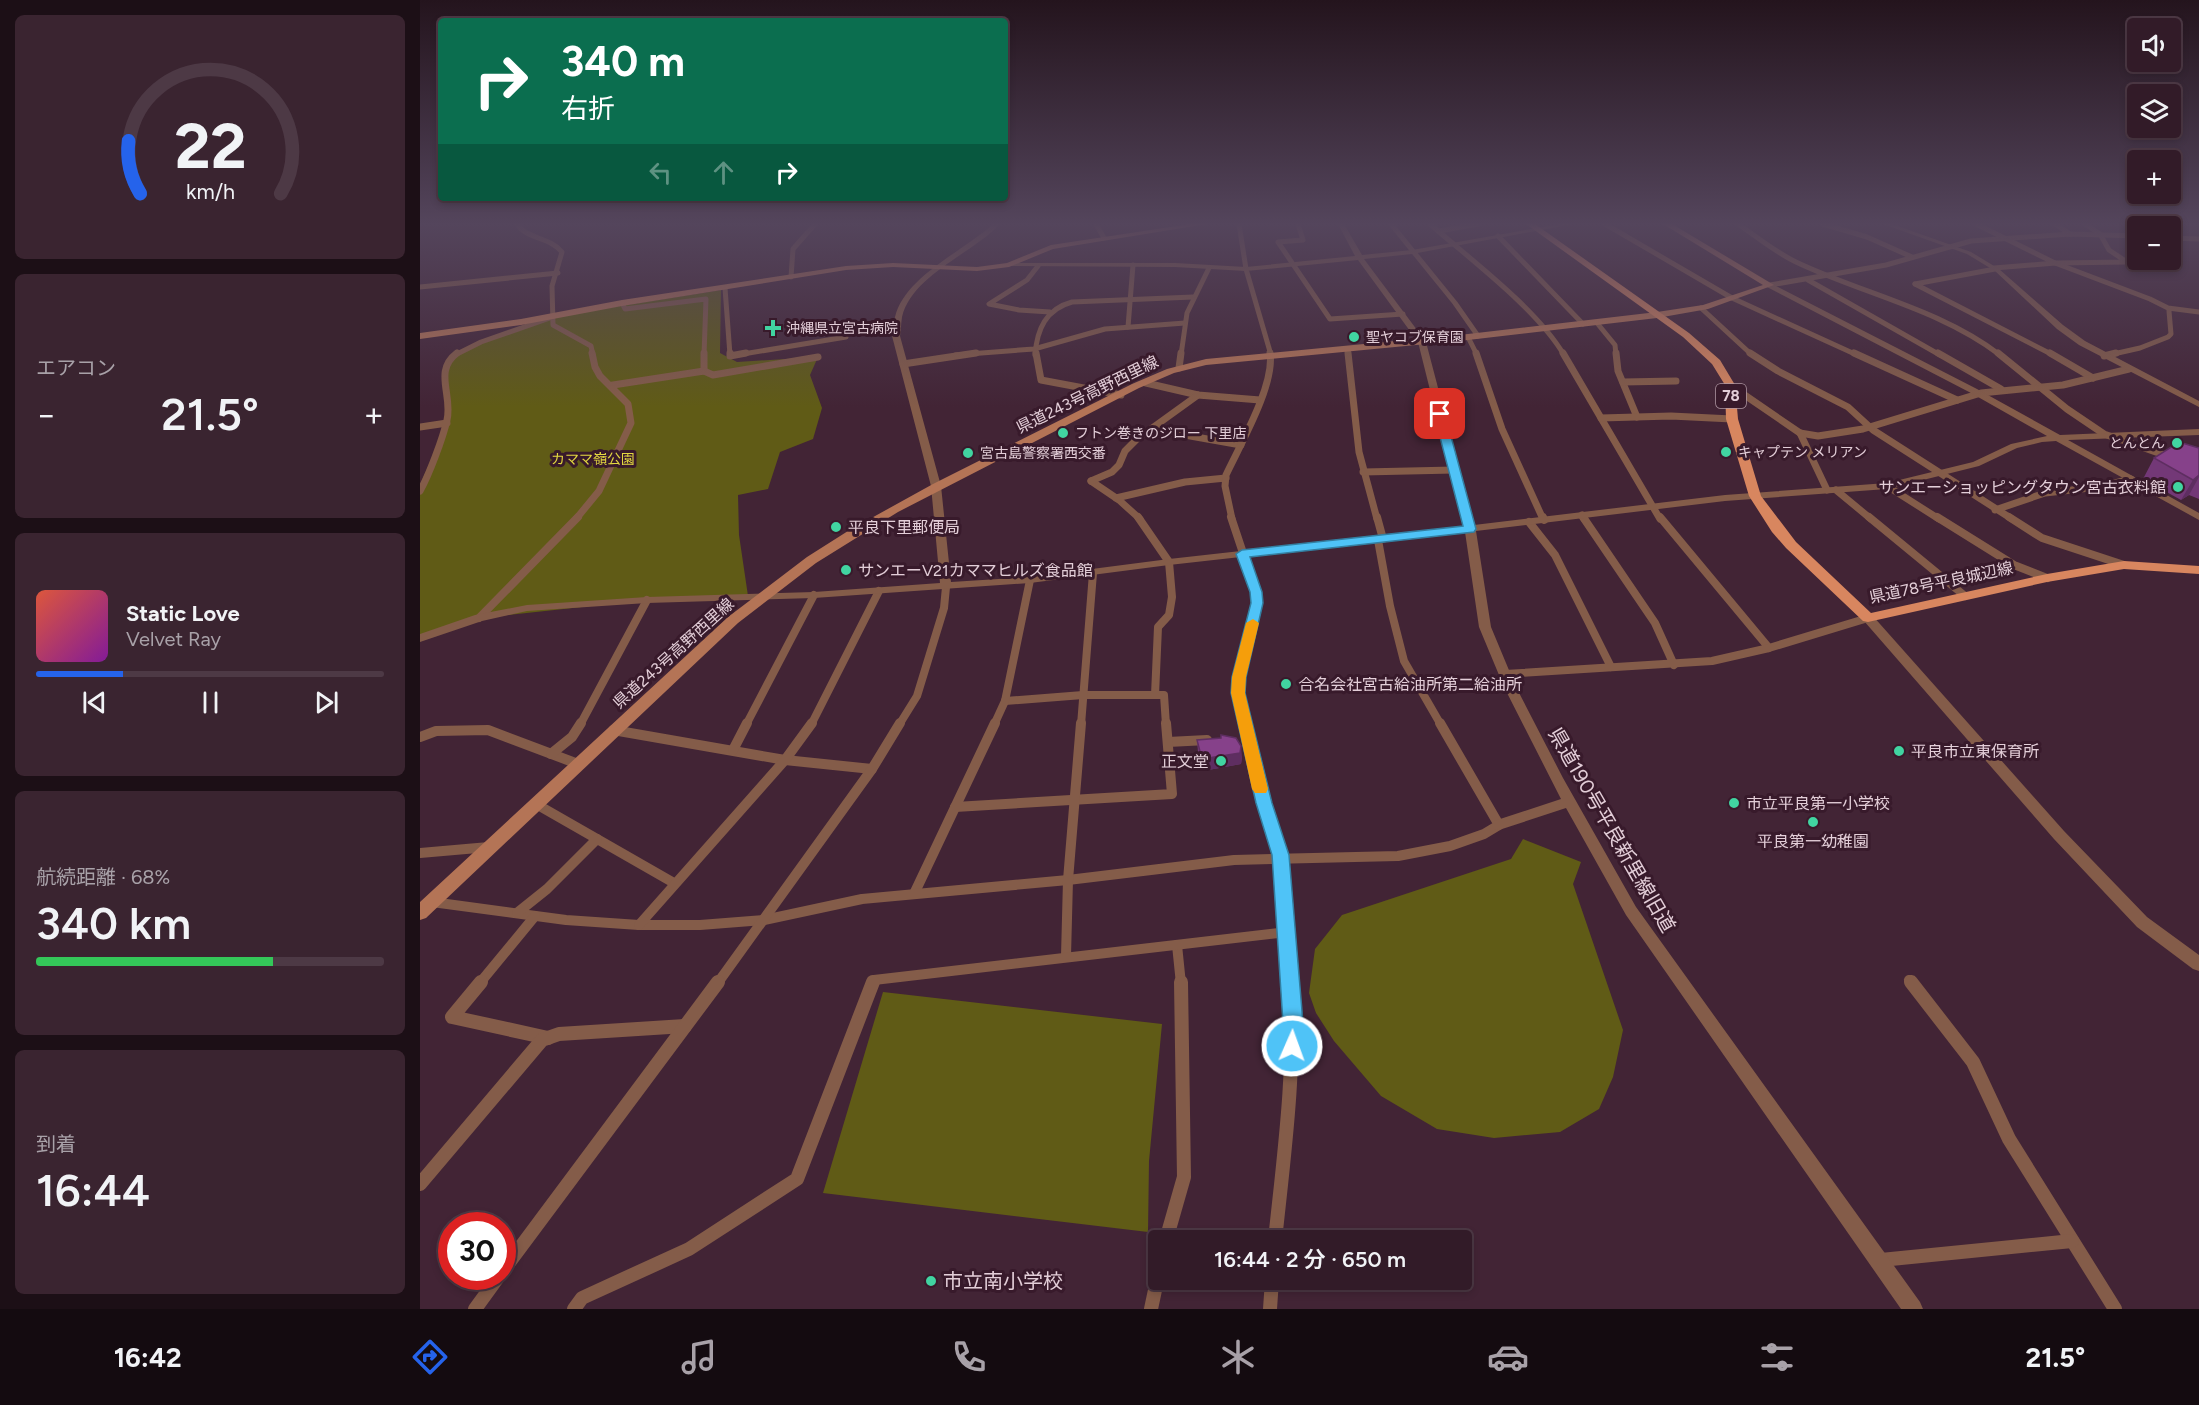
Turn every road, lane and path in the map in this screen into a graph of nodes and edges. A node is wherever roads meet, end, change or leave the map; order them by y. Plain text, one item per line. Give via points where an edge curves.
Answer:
1 (439, 285) edge
2 (552, 285) edge
3 (742, 285) edge
4 (920, 285) edge
5 (1019, 285) edge
6 (1131, 285) edge
7 (1199, 285) edge
8 (1251, 285) edge
9 (1307, 285) edge
10 (1381, 285) edge
11 (1440, 285) edge
12 (1499, 285) edge
13 (1546, 285) edge
14 (1615, 285) edge
15 (1710, 285) edge
16 (1770, 285) joint
17 (1817, 285) edge
18 (1854, 285) edge
19 (1917, 285) edge
20 (2014, 285) edge
21 (2113, 285) edge
22 (420, 287) edge
23 (725, 288) junction
24 (1192, 297) junction
25 (1732, 298) junction
26 (1129, 300) junction
27 (622, 303) junction
28 (1701, 308) junction
29 (2169, 311) junction
30 (1050, 312) junction
31 (2199, 312) edge
32 (1403, 314) junction
33 (1657, 315) junction
34 (555, 316) junction
35 (1185, 323) junction
36 (1597, 323) junction
37 (1584, 324) junction
38 (1128, 327) junction
39 (1545, 329) junction
40 (420, 336) edge
41 (846, 337) dead end
42 (1473, 337) junction
43 (1422, 342) junction
44 (1347, 349) junction
45 (1034, 350) junction
46 (1271, 356) junction
47 (2104, 356) junction
48 (818, 357) dead end
49 (903, 364) junction
50 (1179, 368) junction
51 (2129, 369) junction
52 (705, 370) junction
53 (2093, 378) junction
54 (1676, 381) dead end
55 (1623, 382) junction
56 (1146, 383) junction
57 (613, 385) junction
58 (1730, 385) junction
59 (2041, 388) junction
60 (2001, 389) junction
61 (1978, 394) junction
62 (1121, 395) junction
63 (1198, 395) junction
64 (1260, 400) junction
65 (1957, 400) junction
66 (2199, 404) edge
67 (1637, 417) junction
68 (1601, 418) junction
69 (1732, 419) junction
70 (447, 423) junction
71 (420, 427) edge
72 (1871, 427) junction
73 (1151, 429) junction
74 (2199, 432) edge
75 (1800, 433) junction
76 (2105, 435) junction
77 (2058, 438) junction
78 (1241, 445) junction
79 (2182, 461) edge
80 (1454, 470) junction
81 (420, 472) edge
82 (429, 472) junction
83 (1364, 472) junction
84 (1939, 472) junction
85 (1226, 478) junction
86 (2131, 479) junction
87 (936, 486) junction
88 (1887, 486) junction
89 (1832, 490) junction
90 (420, 491) edge
91 (1755, 496) junction
92 (1116, 498) junction
93 (1653, 507) junction
94 (1995, 510) junction
95 (1582, 515) junction
96 (2199, 517) edge
97 (1544, 520) junction
98 (1529, 522) junction
99 (1470, 529) junction
100 (1381, 540) junction
101 (1242, 554) junction
102 (1169, 562) junction
103 (2124, 564) junction
104 (2199, 570) edge
105 (1093, 573) junction
106 (2047, 578) junction
107 (1030, 580) junction
108 (946, 588) junction
109 (879, 591) junction
110 (814, 595) junction
111 (760, 596) junction
112 (1965, 596) junction
113 (647, 600) junction
114 (479, 618) junction
115 (1868, 618) junction
116 (420, 638) edge
117 (1769, 648) junction
118 (1674, 665) junction
119 (1611, 667) junction
120 (1504, 674) junction
121 (1083, 695) junction
122 (1155, 695) junction
123 (1005, 701) junction
124 (613, 730) junction
125 (420, 737) edge
126 (1247, 737) junction
127 (1236, 738) edge
128 (1213, 739) edge
129 (1168, 742) junction
130 (732, 750) junction
131 (551, 754) junction
132 (785, 760) junction
133 (578, 764) junction
134 (872, 769) junction
135 (1074, 800) junction
136 (1569, 801) junction
137 (536, 804) junction
138 (955, 807) junction
139 (1499, 825) junction
140 (597, 839) junction
141 (492, 846) junction
142 (420, 853) edge
143 (1280, 857) junction
144 (1068, 880) junction
145 (674, 883) junction
146 (914, 894) junction
147 (432, 902) junction
148 (420, 913) edge
149 (517, 913) junction
150 (535, 916) junction
151 (764, 920) junction
152 (639, 926) junction
153 (1287, 932) junction
154 (1177, 945) junction
155 (1066, 956) junction
156 (2199, 964) edge
157 (1909, 981) dead end
158 (685, 1026) junction
159 (548, 1038) junction
160 (420, 1184) edge
161 (1169, 1230) edge
162 (1276, 1230) edge
163 (2072, 1241) junction
164 (516, 1253) edge
165 (1881, 1260) junction
166 (489, 1290) edge
167 (1155, 1290) edge
168 (1271, 1290) edge
169 (475, 1309) edge
170 (574, 1309) edge
171 (1150, 1309) edge
172 (1270, 1309) edge
173 (1913, 1309) edge
174 (2115, 1309) edge

1 - 22 street
2 - 34 street
3 - 23 main road
4 - 49 street via 898,310 896,336
5 - 30 street via 989,304
6 - 26 street
7 - 24 street
8 - 46 street
9 - 32 street via 1330,319
10 - 32 street
11 - 42 street via 1455,303
12 - 39 street
13 - 37 street
14 - 33 main road, 県道78号平良城辺線 / 78
15 - 25 street
16 - 25 main road, 県道243号高野西里線
16 - 61 street
17 - 60 street
18 - 59 street via 1961,329 1998,352
19 - 53 street via 2022,337
20 - 47 street via 2060,327
21 - 29 street
23 - 27 main road
23 - 41 street via 730,356
24 - 26 street
24 - 35 street
25 - 28 main road, 県道243号高野西里線
25 - 65 street
26 - 30 street via 1067,302
26 - 38 street
27 - 34 main road
27 - 52 street via 625,309 638,309 706,299
28 - 33 main road, 県道243号高野西里線
28 - 72 street via 1760,362 1840,400
29 - 31 street
29 - 47 street via 2168,337
30 - 45 street
32 - 43 street
33 - 36 main road, 県道243号高野西里線
33 - 58 main road, 県道78号平良城辺線 / 78 via 1716,362
34 - 40 main road
34 - 57 street via 553,325 591,346 595,368
34 - 70 street via 505,333 449,360 444,380
35 - 38 street
35 - 50 street
36 - 37 main road, 県道243号高野西里線
36 - 55 street via 1615,345
37 - 39 main road, 県道243号高野西里線
38 - 45 street via 1105,329
39 - 42 main road, 県道243号高野西里線
39 - 68 street via 1562,349
42 - 43 main road, 県道243号高野西里線
42 - 97 street via 1503,429
43 - 44 main road, 県道243号高野西里線
43 - 80 street, 県道190号平良新里線旧道
44 - 46 main road, 県道243号高野西里線
44 - 83 street
45 - 49 street via 953,355
45 - 62 street via 1041,380
46 - 50 main road, 県道243号高野西里線
46 - 64 street
47 - 51 street
48 - 52 street via 713,375
49 - 87 street
50 - 56 main road, 県道243号高野西里線
51 - 53 street
51 - 66 street
52 - 57 street
53 - 59 street
54 - 55 street
55 - 67 street
56 - 62 main road, 県道243号高野西里線
56 - 63 street
57 - 114 street via 630,405 632,423 599,491
58 - 69 main road, 県道78号平良城辺線 / 78
58 - 75 street
59 - 60 street
59 - 76 street
60 - 61 street
61 - 65 street
61 - 77 street
62 - 87 main road, 県道243号高野西里線
63 - 64 street
63 - 73 street
64 - 78 street
65 - 72 street
67 - 68 street
67 - 69 street
68 - 93 street
69 - 91 main road, 県道78号平良城辺線 / 78
70 - 71 street
70 - 82 street
72 - 75 street via 1828,436
72 - 84 street
73 - 78 street
73 - 92 street via 1125,451 1112,472 1090,481
74 - 76 street
75 - 89 street
76 - 77 street
76 - 79 street
77 - 84 street via 2020,444 1976,464
77 - 86 street
78 - 85 street
80 - 83 street
80 - 99 street, 県道190号平良新里線旧道
81 - 82 street
82 - 90 street
83 - 100 street
84 - 88 street
84 - 94 street
85 - 92 street via 1185,482
85 - 101 street
86 - 94 street via 2099,487 2044,492
86 - 96 street
87 - 108 street
87 - 111 main road, 県道243号高野西里線 via 815,555
88 - 89 street
88 - 106 street via 2014,565
89 - 91 street
89 - 112 street
91 - 93 street
91 - 115 main road, 県道78号平良城辺線 / 78 via 1791,545
92 - 102 street via 1141,520
93 - 95 street
93 - 117 street
94 - 103 street via 2042,538
95 - 97 street
95 - 118 street via 1655,623
97 - 98 street
98 - 99 street
98 - 119 street via 1555,555
99 - 100 street
99 - 120 street, 県道190号平良新里線旧道 via 1485,627
100 - 101 street
100 - 139 street via 1390,606 1404,661
101 - 102 street
101 - 126 street via 1257,603 1239,677 1238,693
102 - 105 street
102 - 122 street via 1172,597 1169,615 1158,627
103 - 104 main road, 県道78号平良城辺線
103 - 106 main road, 県道78号平良城辺線
105 - 107 street
105 - 121 street
106 - 112 main road, 県道78号平良城辺線
107 - 108 street
107 - 123 street
108 - 109 street
108 - 134 street via 944,608 917,696
109 - 110 street
109 - 132 street via 814,721
110 - 111 street
110 - 130 street
111 - 113 street
111 - 124 main road, 県道243号高野西里線
112 - 115 main road, 県道78号平良城辺線
113 - 114 street via 527,608
113 - 131 street via 579,727
114 - 116 street
115 - 117 street
115 - 156 street via 2059,835 2142,922
117 - 118 street
118 - 119 street
119 - 120 street
120 - 136 street, 県道190号平良新里線旧道
121 - 122 street
121 - 123 street
121 - 135 street
122 - 129 street via 1164,695
123 - 138 street
124 - 130 street
124 - 133 main road, 県道243号高野西里線
125 - 131 street via 436,731 488,730
126 - 127 street
126 - 143 street
128 - 129 street
129 - 135 street via 1172,794
130 - 132 street
131 - 133 street
132 - 134 street
132 - 145 street
133 - 137 main road, 県道243号高野西里線
134 - 151 street
135 - 138 street
135 - 144 street
136 - 139 street
136 - 165 street, 県道190号平良新里線旧道 via 1631,911
137 - 140 street
137 - 141 main road, 県道243号高野西里線
138 - 146 street
139 - 143 street via 1450,846 1398,856
140 - 145 street
140 - 149 street
141 - 142 street
141 - 147 main road, 県道243号高野西里線
143 - 144 street
143 - 153 street
144 - 146 street
144 - 155 street
145 - 152 street
146 - 151 street via 862,899
147 - 148 main road, 県道243号高野西里線
147 - 149 street
149 - 150 street
150 - 152 street
150 - 159 street via 452,1017
151 - 152 street
151 - 158 street
153 - 154 street
153 - 162 street via 1293,1023
154 - 155 street
154 - 161 street via 1184,1177
155 - 170 street via 874,980 796,1179 688,1249 582,1298
157 - 163 street via 1973,1062 2009,1139
158 - 159 street via 559,1034
158 - 164 street
159 - 160 street via 542,1040
163 - 165 street
163 - 174 street
165 - 173 street, 県道190号平良新里線旧道
166 - 169 street
167 - 171 street
168 - 172 street

